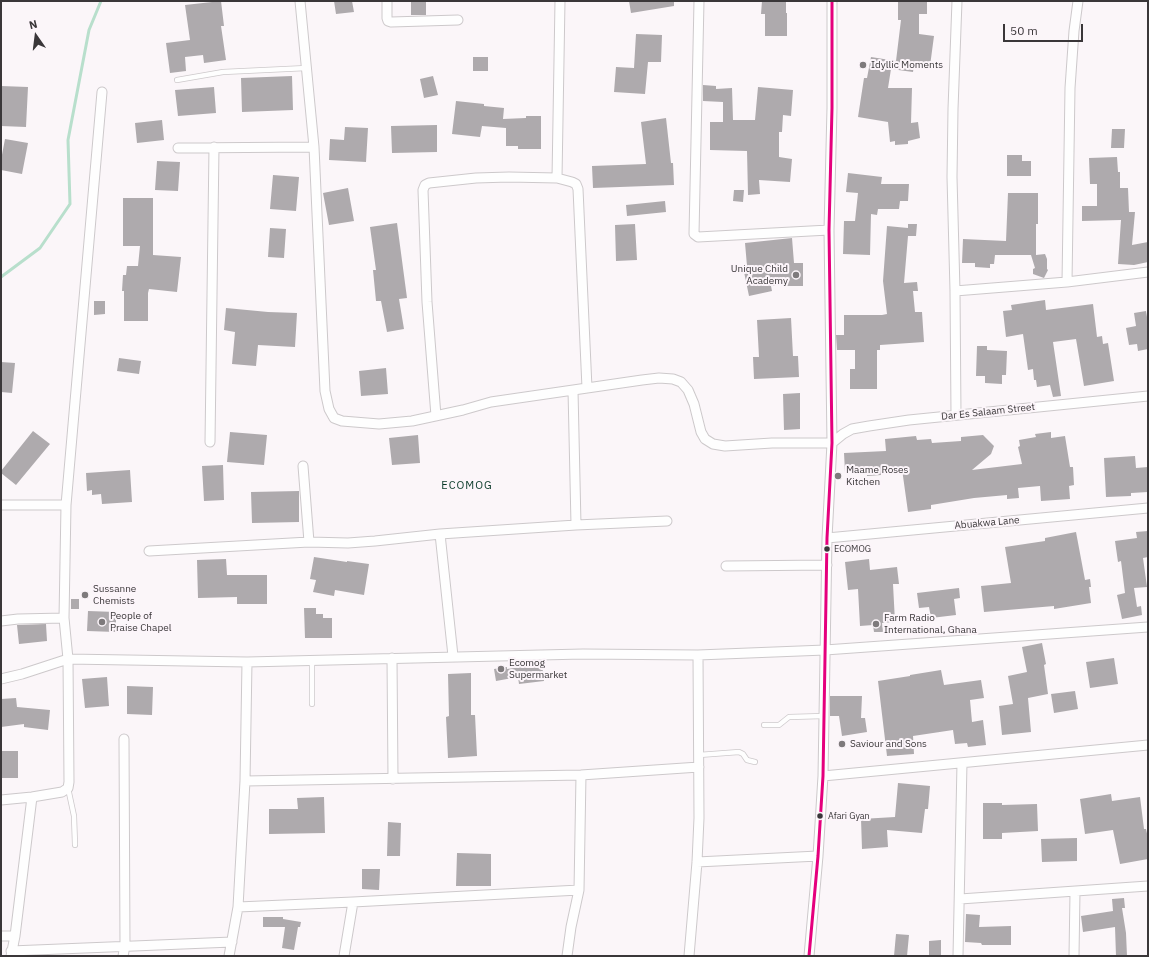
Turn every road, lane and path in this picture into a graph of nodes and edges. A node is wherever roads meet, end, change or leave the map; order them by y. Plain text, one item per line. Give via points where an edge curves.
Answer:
1 (300, 1) edge
2 (387, 1) edge
3 (560, 1) edge
4 (699, 1) edge
5 (832, 1) edge
6 (957, 1) edge
7 (1078, 1) edge
8 (458, 20) dead end
9 (307, 68) junction
10 (177, 80) dead end
11 (102, 92) dead end
12 (214, 147) junction
13 (314, 147) junction
14 (178, 148) dead end
15 (557, 178) junction
16 (829, 230) junction
17 (1148, 272) edge
18 (1067, 282) junction
19 (956, 291) junction
20 (587, 388) junction
21 (573, 390) junction
22 (1148, 396) edge
23 (956, 415) junction
24 (436, 416) junction
25 (210, 442) dead end
26 (832, 443) junction
27 (303, 466) dead end
28 (66, 505) junction
29 (1, 506) edge
30 (1148, 508) edge
31 (667, 520) dead end
32 (576, 525) junction
33 (440, 534) junction
34 (827, 538) junction
35 (309, 542) junction
36 (149, 551) dead end
37 (827, 565) junction
38 (726, 566) dead end
39 (64, 618) junction
40 (1, 621) edge
41 (1148, 627) edge
42 (825, 650) junction
43 (698, 655) junction
44 (453, 656) junction
45 (392, 658) junction
46 (68, 659) junction
47 (312, 660) junction
48 (247, 662) junction
49 (1, 679) edge
50 (312, 704) dead end
51 (824, 716) junction
52 (764, 725) dead end
53 (124, 739) dead end
54 (1148, 745) edge
55 (699, 755) junction
56 (755, 762) dead end
57 (962, 763) junction
58 (700, 767) junction
59 (581, 775) junction
60 (822, 776) junction
61 (393, 779) junction
62 (245, 781) junction
63 (68, 788) junction
64 (32, 797) junction
65 (1, 800) edge
66 (75, 845) dead end
67 (818, 856) junction
68 (697, 862) junction
69 (1148, 886) edge
70 (579, 890) junction
71 (1075, 892) junction
72 (960, 899) junction
73 (354, 902) junction
74 (238, 907) junction
75 (1, 936) edge
76 (15, 936) junction
77 (232, 942) junction
78 (125, 946) junction
79 (11, 953) edge
80 (123, 956) edge
81 (229, 956) edge
82 (344, 956) edge
83 (567, 956) edge
84 (689, 956) edge
85 (809, 956) edge
86 (958, 956) edge
87 (1074, 956) edge

1 - 9 street
2 - 8 street via 387,18 391,22
3 - 15 street
4 - 16 street via 694,234 698,238
5 - 16 street
6 - 19 street via 952,177
7 - 18 street via 1070,88
9 - 10 lane via 223,72
9 - 13 street
11 - 28 street
12 - 13 street
12 - 14 street
12 - 25 street
13 - 24 street via 325,391 329,409 334,418 356,423 379,424
15 - 20 street via 576,184 578,189
15 - 24 street via 476,178 429,182 425,185 423,190 427,302
16 - 26 street
17 - 18 street
18 - 19 street
19 - 23 street
20 - 21 street
20 - 26 street via 659,378 673,379 681,382 688,390 701,432 705,439 713,444 725,446
21 - 24 street via 491,402
21 - 32 street
22 - 23 street, Dar Es Salaam Street
23 - 26 street, Dar Es Salaam Street via 852,429
26 - 34 street
27 - 35 street
28 - 29 street
28 - 39 street
30 - 34 street, Abuakwa Lane
31 - 32 street
32 - 33 street
33 - 35 street via 348,543
33 - 44 street
34 - 37 street
35 - 36 street
37 - 38 street
37 - 42 street
39 - 40 street
39 - 46 street
41 - 42 street
42 - 43 street
42 - 51 street
43 - 44 street
43 - 55 street
44 - 45 street
45 - 47 street
45 - 61 street
46 - 48 street
46 - 49 street
46 - 63 street
47 - 48 street
47 - 50 lane
48 - 62 street
51 - 52 lane via 789,716 779,725
51 - 60 street
53 - 78 street
54 - 57 street
55 - 56 lane via 739,752 747,760
55 - 58 street
57 - 60 street
57 - 72 street
58 - 59 street
58 - 68 street
59 - 61 street
59 - 70 street
60 - 67 street
61 - 62 street
62 - 74 street
63 - 64 street via 62,792
63 - 66 lane via 74,816
64 - 65 street
64 - 76 street
67 - 68 street
67 - 85 street
68 - 84 street
69 - 71 street
70 - 73 street
70 - 83 street
71 - 72 street
71 - 87 street
72 - 86 street
73 - 74 street
73 - 82 street
74 - 77 street
75 - 76 street
76 - 79 street
77 - 78 street
77 - 81 street
78 - 79 street
78 - 80 street

